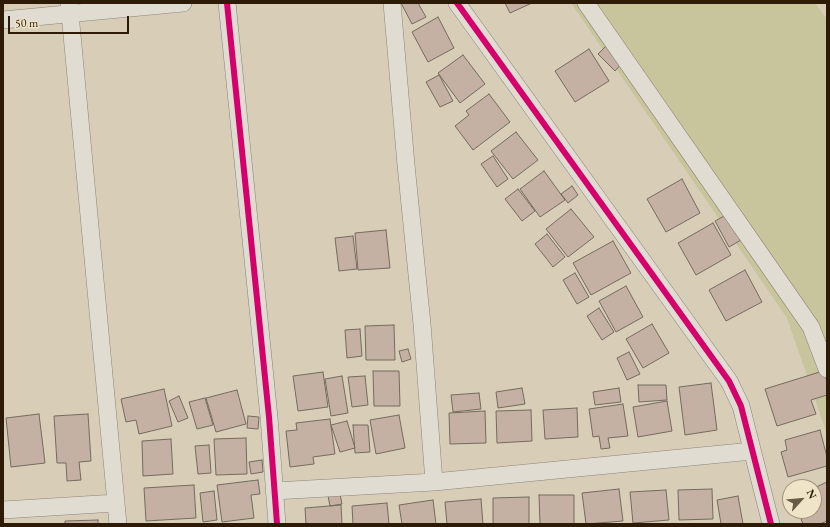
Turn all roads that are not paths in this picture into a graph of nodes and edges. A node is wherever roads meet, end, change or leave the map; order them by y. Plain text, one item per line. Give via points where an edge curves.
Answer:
1 (183, 3) edge
2 (227, 3) edge
3 (392, 3) edge
4 (457, 3) edge
5 (586, 3) edge
6 (70, 8) edge
7 (3, 20) edge
8 (827, 369) edge
9 (752, 451) junction
10 (434, 482) junction
11 (274, 491) junction
12 (116, 503) junction
13 (3, 510) edge
14 (118, 524) edge
15 (276, 524) edge
16 (771, 524) edge

1 - 6 street
2 - 11 street via 269,409
3 - 10 street
4 - 9 street via 729,381 741,406
5 - 8 street via 811,327
6 - 7 street
6 - 12 street
9 - 10 street
9 - 16 street
10 - 11 street
11 - 15 street
12 - 13 street
12 - 14 street

